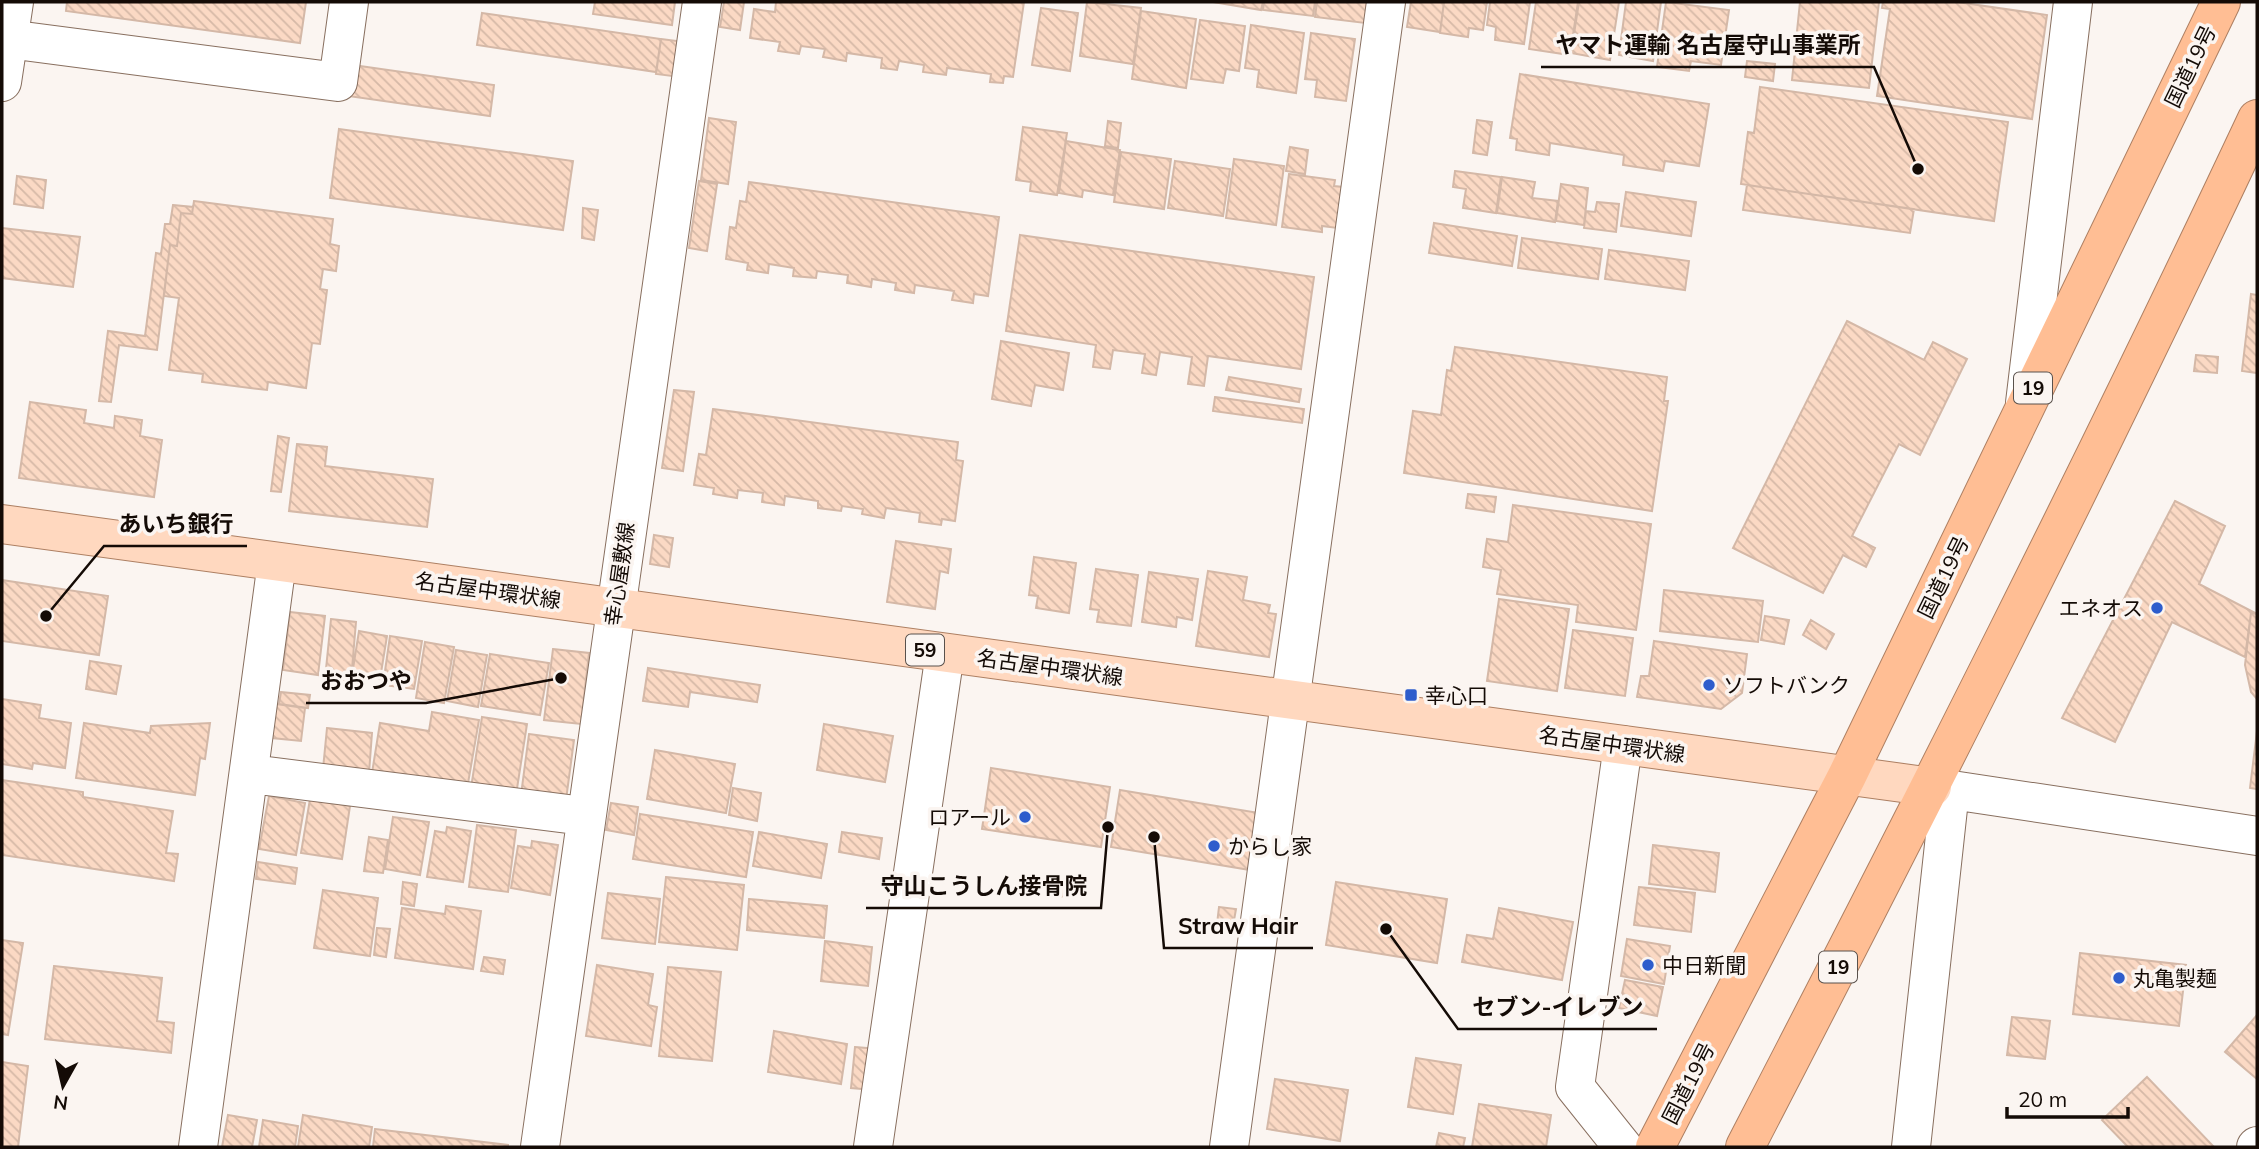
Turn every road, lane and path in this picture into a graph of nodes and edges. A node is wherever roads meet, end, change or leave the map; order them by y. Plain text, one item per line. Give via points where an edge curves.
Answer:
1 (14, 2) edge
2 (349, 2) edge
3 (702, 2) edge
4 (1386, 2) edge
5 (2073, 2) edge
6 (2221, 2) edge
7 (4, 62) edge
8 (2257, 119) edge
9 (2025, 406) junction
10 (2, 524) edge
11 (277, 562) junction
12 (614, 608) junction
13 (945, 653) junction
14 (1290, 700) junction
15 (1623, 745) junction
16 (251, 774) junction
17 (1847, 776) junction
18 (1941, 789) junction
19 (584, 817) junction
20 (2257, 836) edge
21 (198, 1147) edge
22 (540, 1147) edge
23 (873, 1147) edge
24 (1229, 1147) edge
25 (1623, 1147) edge
26 (1655, 1147) edge
27 (1745, 1147) edge
28 (1910, 1147) edge

1 - 7 street
2 - 7 street via 338,82
3 - 12 street, 幸心屋敷線
4 - 14 street
5 - 9 street
6 - 9 highway, 国道19号 / 19
8 - 18 highway, 19
9 - 17 highway, 国道19号 / 19
10 - 11 main road, 名古屋中環状線 / 59
11 - 12 main road, 名古屋中環状線 / 59
11 - 16 street
12 - 13 main road, 名古屋中環状線 / 59
12 - 19 street, 幸心屋敷線
13 - 14 main road, 名古屋中環状線 / 59
13 - 23 street
14 - 15 main road, 名古屋中環状線 / 59
14 - 24 street
15 - 17 main road, 名古屋中環状線 / 59
15 - 25 street via 1575,1087
16 - 19 street
16 - 21 street
17 - 18 main road, 名古屋中環状線 / 59
17 - 26 highway, 国道19号 / 19
18 - 20 street
18 - 27 highway, 19
18 - 28 street
19 - 22 street, 幸心屋敷線

